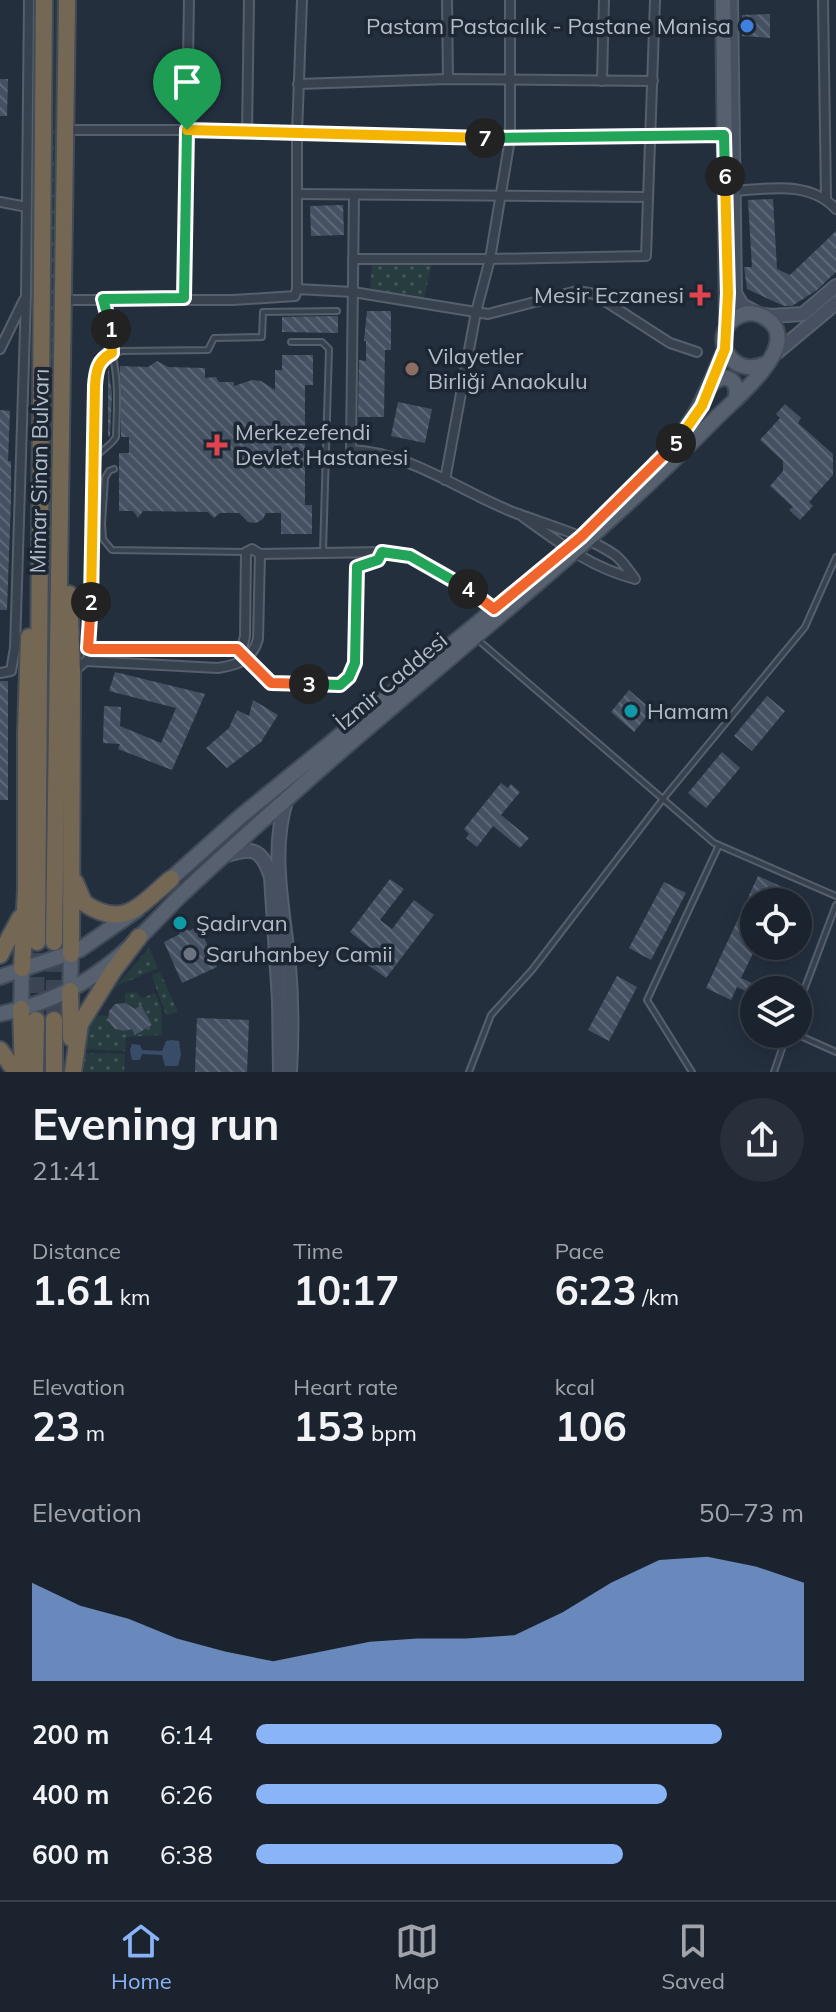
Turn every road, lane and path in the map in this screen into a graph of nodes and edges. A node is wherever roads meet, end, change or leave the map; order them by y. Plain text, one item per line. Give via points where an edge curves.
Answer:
1 (29, 0) edge
2 (44, 0) edge
3 (67, 0) edge
4 (189, 0) edge
5 (249, 0) edge
6 (302, 0) edge
7 (447, 0) edge
8 (510, 0) edge
9 (604, 0) edge
10 (655, 0) edge
11 (723, 0) edge
12 (731, 0) edge
13 (823, 0) edge
14 (448, 79) junction
15 (510, 80) junction
16 (602, 81) junction
17 (653, 81) junction
18 (298, 84) junction
19 (64, 130) junction
20 (187, 130) junction
21 (247, 132) junction
22 (297, 133) junction
23 (724, 135) junction
24 (651, 137) junction
25 (510, 139) junction
26 (731, 191) junction
27 (297, 194) junction
28 (354, 195) junction
29 (499, 196) junction
30 (648, 197) junction
31 (826, 198) junction
32 (0, 202) edge
33 (27, 207) junction
34 (836, 209) edge
35 (353, 259) junction
36 (490, 259) junction
37 (836, 286) edge
38 (297, 289) junction
39 (353, 292) junction
40 (26, 296) junction
41 (184, 298) junction
42 (103, 299) junction
43 (63, 300) junction
44 (836, 303) edge
45 (337, 311) dead end
46 (476, 312) junction
47 (759, 314) junction
48 (727, 327) junction
49 (4, 333) edge
50 (25, 333) junction
51 (291, 342) dead end
52 (0, 349) edge
53 (725, 349) junction
54 (697, 352) dead end
55 (112, 353) junction
56 (772, 358) junction
57 (709, 388) junction
58 (736, 397) junction
59 (62, 460) junction
60 (93, 461) junction
61 (114, 469) dead end
62 (40, 472) junction
63 (445, 480) junction
64 (519, 514) junction
65 (585, 538) junction
66 (570, 550) junction
67 (246, 552) junction
68 (323, 552) junction
69 (382, 552) junction
70 (260, 554) junction
71 (836, 557) edge
72 (497, 613) junction
73 (72, 637) junction
74 (476, 638) junction
75 (88, 648) junction
76 (237, 649) junction
77 (248, 658) junction
78 (79, 667) junction
79 (0, 673) edge
80 (287, 798) junction
81 (663, 799) junction
82 (719, 845) junction
83 (224, 856) junction
84 (72, 872) junction
85 (171, 879) junction
86 (26, 889) junction
87 (836, 896) edge
88 (836, 905) edge
89 (139, 937) junction
90 (38, 942) junction
91 (72, 947) junction
92 (0, 955) edge
93 (22, 968) junction
94 (809, 976) edge
95 (0, 977) edge
96 (70, 991) junction
97 (21, 1009) junction
98 (0, 1014) edge
99 (36, 1020) tunnel mouth
100 (54, 1020) tunnel mouth
101 (812, 1041) edge
102 (782, 1048) edge
103 (0, 1050) edge
104 (836, 1052) edge
105 (16, 1072) edge
106 (23, 1072) edge
107 (35, 1072) edge
108 (54, 1072) edge
109 (72, 1072) edge
110 (280, 1072) edge
111 (290, 1072) edge
112 (469, 1072) edge
113 (692, 1072) edge
114 (774, 1072) edge

1 - 33 street
2 - 62 highway, Mimar Sinan Bulvarı
3 - 19 highway, Mimar Sinan Bulvarı
4 - 20 street
5 - 21 street
6 - 18 street
7 - 14 street
8 - 15 street
9 - 16 street
10 - 17 street
11 - 23 main road
12 - 26 street
13 - 31 street
14 - 15 street
14 - 18 street
15 - 16 street
15 - 25 street
16 - 17 street
17 - 24 street
18 - 22 street
19 - 20 street
19 - 43 highway, Mimar Sinan Bulvarı
20 - 21 street
20 - 41 street
21 - 22 street
22 - 25 street
22 - 27 street
23 - 24 street
23 - 26 main road
24 - 25 street
24 - 30 street
25 - 29 street
26 - 31 street via 785,188
26 - 47 street via 735,293 742,305
26 - 48 main road
27 - 28 street
27 - 38 street
28 - 29 street
28 - 35 street
29 - 30 street
29 - 36 street
30 - 36 street via 646,256
31 - 34 street
32 - 33 street
33 - 40 street
35 - 36 street
35 - 39 street
36 - 46 street
37 - 47 street via 803,314
38 - 39 street
38 - 41 street via 295,296
39 - 46 street
39 - 63 street via 351,450 380,454
40 - 49 street
40 - 50 street
41 - 42 street
42 - 43 street
42 - 55 lane
43 - 59 highway, Mimar Sinan Bulvarı
44 - 56 street, İzmir Caddesi
45 - 55 lane via 263,312 262,337 214,338 208,350
46 - 54 street via 488,314 585,292 670,343
46 - 63 street
47 - 48 main road via 739,316
47 - 56 main road via 776,328 779,345
48 - 53 main road
49 - 50 street
49 - 52 street
50 - 79 street via 15,648 13,668
51 - 68 lane via 322,342 329,349
53 - 56 main road via 742,367 759,367
53 - 57 main road, İzmir Caddesi
55 - 60 lane via 96,370
55 - 60 lane via 117,368 116,437
56 - 58 main road, İzmir Caddesi
57 - 58 main road via 728,378 735,381
57 - 65 main road, İzmir Caddesi via 682,438
58 - 65 main road, İzmir Caddesi
59 - 73 highway
59 - 90 highway, Mimar Sinan Bulvarı
60 - 75 lane
61 - 67 lane via 105,478 102,524 103,539 112,550
62 - 86 highway via 27,670
62 - 90 highway
63 - 64 street
64 - 65 street
64 - 66 street
65 - 66 main road, İzmir Caddesi
65 - 66 street via 618,557 635,579 606,571
66 - 72 main road, İzmir Caddesi
67 - 70 street
67 - 76 street via 245,636
68 - 69 street
68 - 70 street
69 - 72 street via 410,556 431,567
69 - 77 street via 378,560 357,567 355,663 340,685 271,683
70 - 77 street via 258,639
71 - 81 lane via 805,627
72 - 74 main road, İzmir Caddesi
72 - 85 main road, İzmir Caddesi via 241,816
73 - 75 street
73 - 78 highway
74 - 80 main road, İzmir Caddesi
74 - 81 lane
75 - 76 street
75 - 78 lane
76 - 77 street
77 - 78 street via 218,668
78 - 84 highway
80 - 83 main road, İzmir Caddesi
80 - 111 street via 278,855 289,968
81 - 82 lane
81 - 112 lane via 532,970 491,1015
82 - 87 lane
82 - 113 lane via 647,1000
83 - 89 main road, İzmir Caddesi
83 - 110 street via 258,853 271,877
84 - 85 highway via 84,903 119,916
84 - 91 highway
85 - 91 main road, İzmir Caddesi via 126,920
86 - 90 highway
86 - 92 highway via 16,930
88 - 94 lane
89 - 96 main road, İzmir Caddesi
89 - 109 highway via 80,1024
90 - 91 highway via 32,948
90 - 93 highway
91 - 93 main road, İzmir Caddesi
91 - 96 main road
93 - 95 main road, İzmir Caddesi
93 - 97 main road
96 - 97 main road, İzmir Caddesi
96 - 109 highway
97 - 98 main road, İzmir Caddesi
97 - 106 highway
99 - 107 highway
100 - 108 highway
101 - 104 lane
102 - 114 lane
103 - 105 highway

